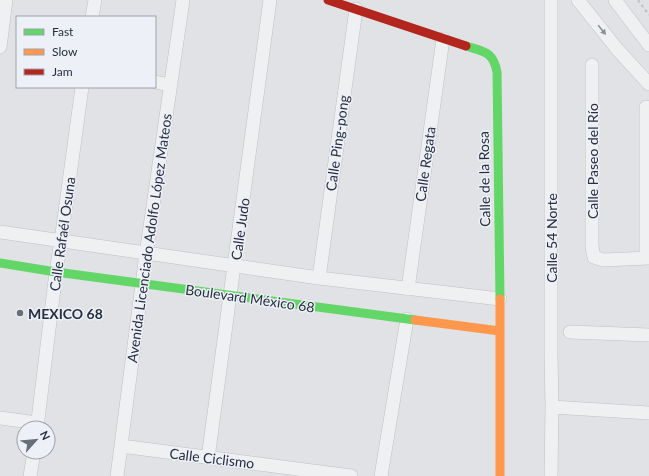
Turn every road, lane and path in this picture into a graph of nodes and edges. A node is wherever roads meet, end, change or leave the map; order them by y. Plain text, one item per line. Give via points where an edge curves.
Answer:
1 (6, 0) edge
2 (95, 0) edge
3 (183, 0) edge
4 (270, 0) edge
5 (328, 0) edge
6 (551, 0) edge
7 (578, 0) edge
8 (615, 0) edge
9 (638, 0) edge
10 (356, 9) junction
11 (649, 15) edge
12 (92, 16) edge
13 (442, 39) junction
14 (649, 45) edge
15 (0, 47) edge
16 (592, 66) dead end
17 (156, 82) edge
18 (649, 84) edge
19 (170, 85) junction
20 (82, 88) edge
21 (646, 107) dead end
22 (0, 232) edge
23 (61, 241) junction
24 (146, 254) junction
25 (648, 258) edge
26 (0, 264) edge
27 (235, 266) junction
28 (56, 272) junction
29 (319, 278) junction
30 (142, 284) junction
31 (408, 289) junction
32 (231, 295) junction
33 (500, 300) junction
34 (407, 319) junction
35 (500, 331) junction
36 (570, 332) dead end
37 (649, 335) edge
38 (552, 408) junction
39 (649, 413) edge
40 (0, 418) edge
41 (38, 420) edge
42 (16, 421) edge
43 (121, 446) junction
44 (208, 458) junction
45 (33, 460) edge
46 (30, 476) edge
47 (117, 476) edge
48 (351, 476) edge
49 (381, 476) edge
50 (500, 476) edge
51 (551, 476) edge

1 - 15 street
2 - 12 street
3 - 19 street, Avenida Licenciado Adolfo López Mateos
4 - 27 street, Calle Judo
5 - 10 street, Calle de la Rosa
6 - 38 street, Calle 54 Norte
7 -> 18 street
8 - 14 street
9 - 11 path
10 - 13 street, Calle de la Rosa
10 - 29 street, Calle Ping-pong
13 - 31 street, Calle Regata
13 - 33 street, Calle de la Rosa via 488,54 495,61
16 - 25 street, Calle Paseo del Río via 594,256 603,260
17 - 19 street
19 - 24 street, Avenida Licenciado Adolfo López Mateos
20 - 23 street, Calle Rafaél Osuna
21 - 25 street
22 - 23 street, Boulevard México 68
23 - 24 street, Boulevard México 68
23 - 28 street, Calle Rafaél Osuna
24 - 27 street, Boulevard México 68
24 - 30 street, Avenida Licenciado Adolfo López Mateos
26 - 28 street, Boulevard México 68
27 - 29 street, Boulevard México 68
27 - 32 street, Calle Judo
28 - 30 street, Boulevard México 68
28 - 41 street, Calle Rafaél Osuna
29 - 31 street, Boulevard México 68
30 - 32 street, Boulevard México 68
30 - 43 street, Avenida Licenciado Adolfo López Mateos
31 - 33 street, Boulevard México 68
32 - 34 street, Boulevard México 68
32 - 44 street, Calle Judo
33 - 35 street, Calle de la Rosa
34 - 35 street, Boulevard México 68
34 - 49 street
35 - 50 street, Calle de la Rosa
36 - 37 street
38 - 39 street
38 - 51 street, Calle 54 Norte
40 - 42 street
43 - 44 street, Calle Ciclismo
43 - 47 street, Avenida Licenciado Adolfo López Mateos
44 - 48 street, Calle Ciclismo
45 - 46 street

